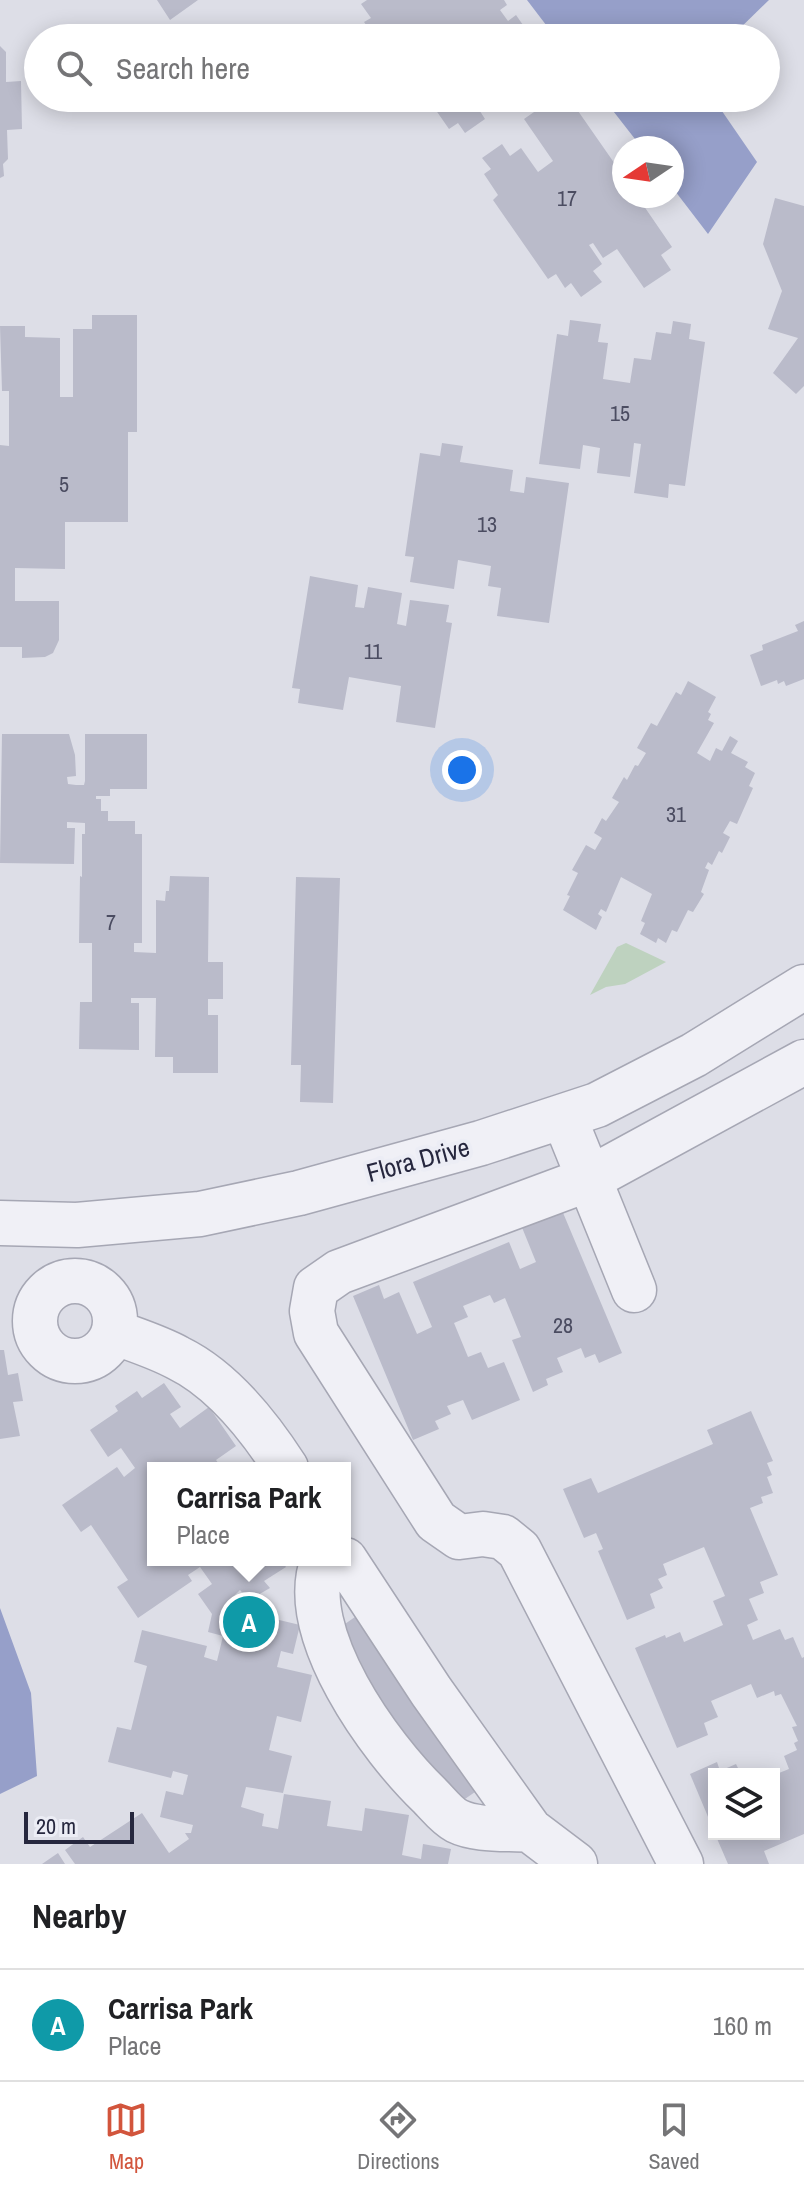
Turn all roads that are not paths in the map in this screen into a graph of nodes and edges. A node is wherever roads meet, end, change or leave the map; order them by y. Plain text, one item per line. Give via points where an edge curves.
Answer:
1 (804, 987) edge
2 (804, 1062) edge
3 (618, 1094) junction
4 (564, 1117) junction
5 (642, 1151) junction
6 (589, 1179) junction
7 (0, 1223) edge
8 (77, 1225) junction
9 (77, 1280) junction
10 (634, 1290) dead end
11 (17, 1310) edge
12 (114, 1332) junction
13 (282, 1462) edge
14 (320, 1566) edge
15 (349, 1566) edge
16 (530, 1830) junction
17 (575, 1864) edge
18 (681, 1864) edge

1 - 3 street, Flora Drive via 694,1055
2 - 5 street
3 - 4 street, Flora Drive
3 - 5 street
4 - 6 street
4 - 8 street, Flora Drive via 299,1193 200,1214
5 - 6 street
6 - 10 street
6 - 18 street via 339,1272 316,1288 312,1311 316,1333 436,1521 459,1537 503,1537 519,1550
7 - 8 street, Flora Drive
8 - 9 street
9 - 11 street via 61,1283 38,1304
9 - 12 street via 94,1285 107,1297 115,1313
11 - 12 street via 47,1350 61,1359 93,1357
12 - 13 street via 180,1358 224,1391
14 - 16 street via 319,1613 331,1653 348,1691 414,1780 454,1820
15 - 16 street
16 - 17 street

